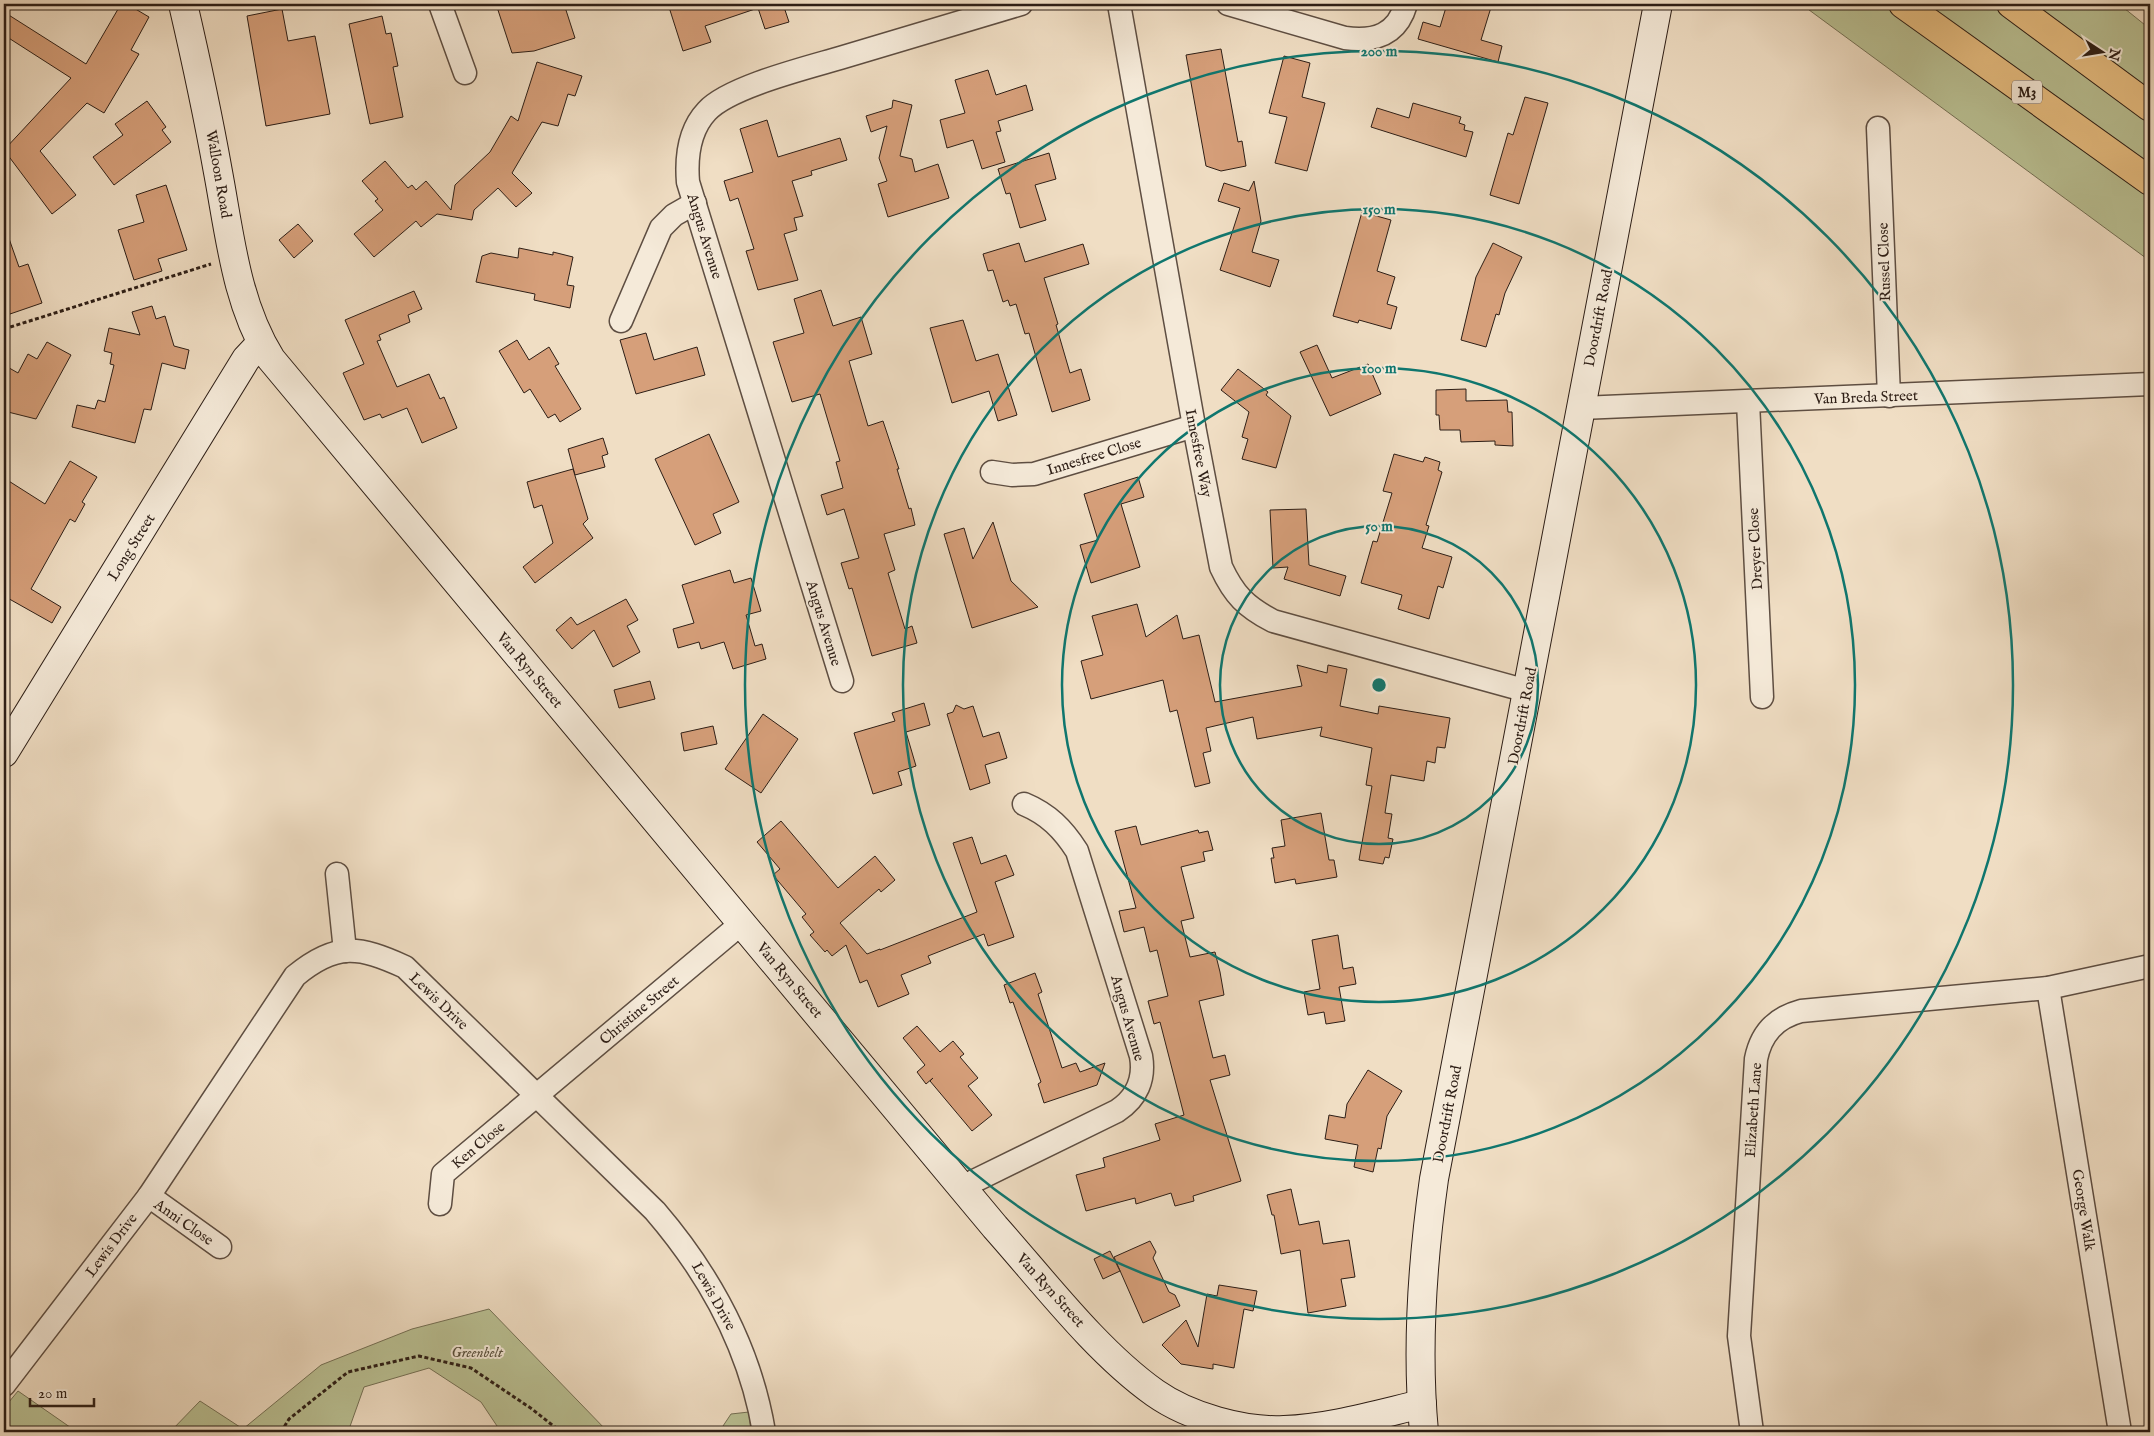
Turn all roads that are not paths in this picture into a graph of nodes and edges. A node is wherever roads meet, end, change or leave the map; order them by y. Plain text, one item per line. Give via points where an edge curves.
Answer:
1 (183, 4) edge
2 (440, 4) edge
3 (1021, 4) edge
4 (1119, 4) edge
5 (1228, 4) edge
6 (1406, 4) edge
7 (1658, 4) edge
8 (1903, 4) edge
9 (2010, 4) edge
10 (465, 73) dead end
11 (2150, 107) edge
12 (1878, 128) dead end
13 (2150, 181) edge
14 (695, 203) junction
15 (621, 321) dead end
16 (261, 343) junction
17 (2150, 384) edge
18 (1889, 396) junction
19 (1748, 402) junction
20 (1581, 408) junction
21 (1194, 426) junction
22 (992, 472) dead end
23 (842, 681) dead end
24 (1527, 691) junction
25 (1762, 697) dead end
26 (4, 753) edge
27 (1024, 804) dead end
28 (337, 874) dead end
29 (742, 923) junction
30 (345, 951) junction
31 (2150, 966) edge
32 (2048, 988) junction
33 (537, 1096) junction
34 (962, 1187) junction
35 (149, 1196) junction
36 (440, 1204) dead end
37 (220, 1247) dead end
38 (4, 1385) edge
39 (1422, 1404) junction
40 (1240, 1430) edge
41 (764, 1432) edge
42 (1424, 1432) edge
43 (1752, 1432) edge
44 (2120, 1432) edge

1 - 16 street, Walloon Road via 234,257 246,308
2 - 10 street
3 - 14 street, Angus Avenue via 784,75 720,99 706,112 692,134 686,157 688,182
4 - 21 street, Innesfree Way
5 - 6 street via 1361,40 1378,37 1393,28
7 - 20 street, Doordrift Road
8 - 13 highway, M3
9 - 11 highway
12 - 18 street, Russel Close
14 - 15 street via 661,228
14 - 23 street, Angus Avenue
16 - 26 street, Long Street via 246,359
16 - 29 street, Van Ryn Street via 282,374
17 - 18 street, Van Breda Street
18 - 19 street, Van Breda Street
19 - 20 street, Van Breda Street
19 - 25 street, Dreyer Close
20 - 24 street, Doordrift Road
21 - 22 street, Innesfree Close via 1034,474
21 - 24 street, Innesfree Way via 1221,567 1229,585 1254,611 1295,628
24 - 39 street, Doordrift Road via 1434,1179 1422,1286
27 - 34 street, Angus Avenue via 1060,827 1076,851 1141,1056 1143,1072 1138,1090 1117,1111
28 - 30 street
29 - 33 street, Christine Street
29 - 34 street, Van Ryn Street
30 - 33 street, Lewis Drive via 382,956 405,967
30 - 35 street, Lewis Drive via 334,952 312,962 295,976
31 - 32 street, Elizabeth Lane
32 - 43 street, Elizabeth Lane via 1801,1012 1780,1019 1764,1035 1756,1059 1739,1336
32 - 44 street, George Walk
33 - 36 street, Ken Close via 443,1174
33 - 41 street, Lewis Drive via 655,1211 692,1257 736,1335 756,1392
34 - 40 street, Van Ryn Street via 1121,1365 1157,1394
35 - 37 street, Anni Close
35 - 38 street, Lewis Drive
39 - 40 street, Van Ryn Street via 1305,1429
39 - 42 street, Doordrift Road

